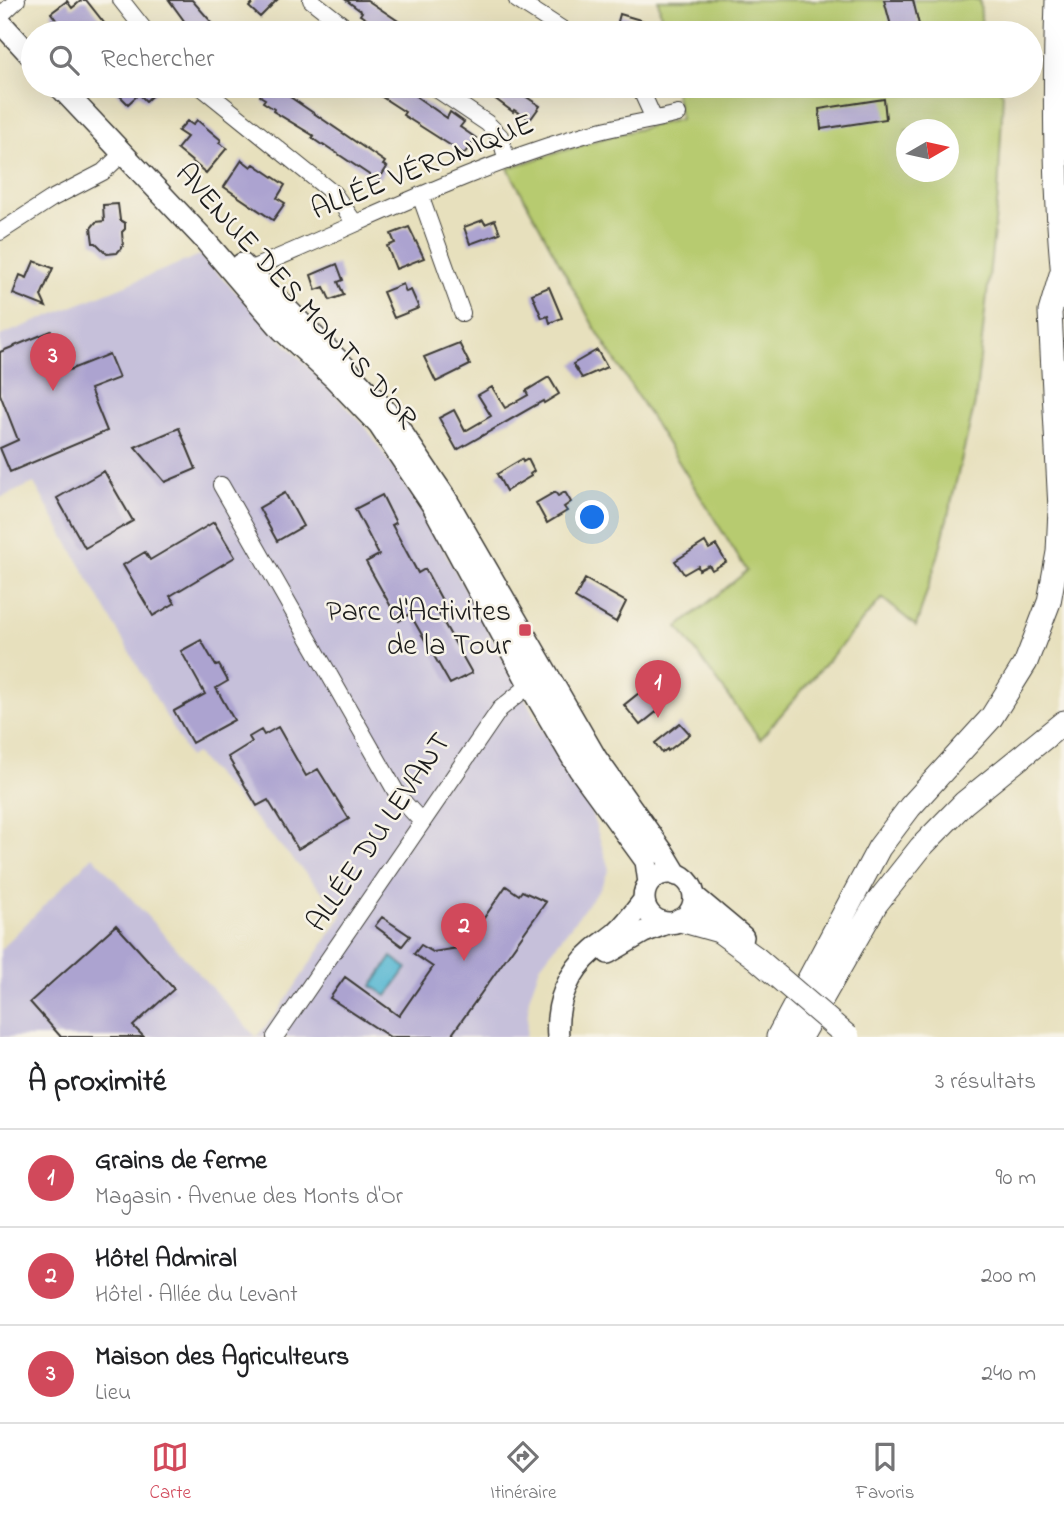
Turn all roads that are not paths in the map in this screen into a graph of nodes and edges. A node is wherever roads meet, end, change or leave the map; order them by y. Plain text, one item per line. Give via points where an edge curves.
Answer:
1 (17, 0) edge
2 (121, 0) edge
3 (311, 0) edge
4 (517, 0) edge
5 (1057, 0) edge
6 (0, 16) edge
7 (138, 21) edge
8 (338, 21) edge
9 (549, 21) edge
10 (0, 22) edge
11 (21, 45) edge
12 (70, 98) edge
13 (215, 98) edge
14 (450, 98) edge
15 (644, 98) edge
16 (678, 114) dead end
17 (654, 119) junction
18 (122, 154) junction
19 (507, 161) junction
20 (420, 195) junction
21 (355, 223) junction
22 (0, 232) edge
23 (241, 273) junction
24 (1063, 278) edge
25 (462, 313) dead end
26 (221, 485) dead end
27 (537, 679) junction
28 (1064, 722) edge
29 (422, 822) junction
30 (677, 875) junction
31 (647, 892) junction
32 (694, 896) junction
33 (674, 922) junction
34 (759, 954) junction
35 (275, 1037) edge
36 (558, 1037) edge
37 (570, 1037) edge
38 (778, 1037) edge
39 (800, 1037) edge
40 (856, 1037) edge

1 - 6 street
2 - 7 street
3 - 8 street
4 - 9 street
5 - 24 highway via 1056,161
10 - 11 main road
12 - 18 main road, AVENUE DES MONTS D'OR
13 - 21 street via 334,194
14 - 19 street via 500,136
15 - 17 street
16 - 17 street, ALLÉE VÉRONIQUE
17 - 19 street, ALLÉE VÉRONIQUE via 583,135
18 - 22 street via 103,172
18 - 23 main road, AVENUE DES MONTS D'OR via 204,224
19 - 20 street, ALLÉE VÉRONIQUE
20 - 21 street, ALLÉE VÉRONIQUE
20 - 25 street
21 - 23 street, ALLÉE VÉRONIQUE
23 - 27 main road, AVENUE DES MONTS D'OR via 345,367 392,418 445,497
24 - 38 highway via 1050,312 1060,509 1049,602 1026,662 991,718 879,848
26 - 29 street via 400,797
27 - 29 street, ALLÉE DU LEVANT via 500,709
27 - 30 main road, AVENUE DES MONTS D'OR
27 - 31 main road, AVENUE DES MONTS D'OR via 579,769 646,861
28 - 39 highway via 964,803 921,846 876,904
29 - 35 street, ALLÉE DU LEVANT
30 - 31 main road via 662,874
30 - 32 main road via 689,883
31 - 33 main road via 649,913
31 - 36 main road via 629,920 593,950 572,976 561,1002
32 - 33 main road via 689,913
32 - 34 main road
33 - 34 highway via 719,931
33 - 37 main road via 628,940 598,962 575,996
34 - 40 highway, bridge

